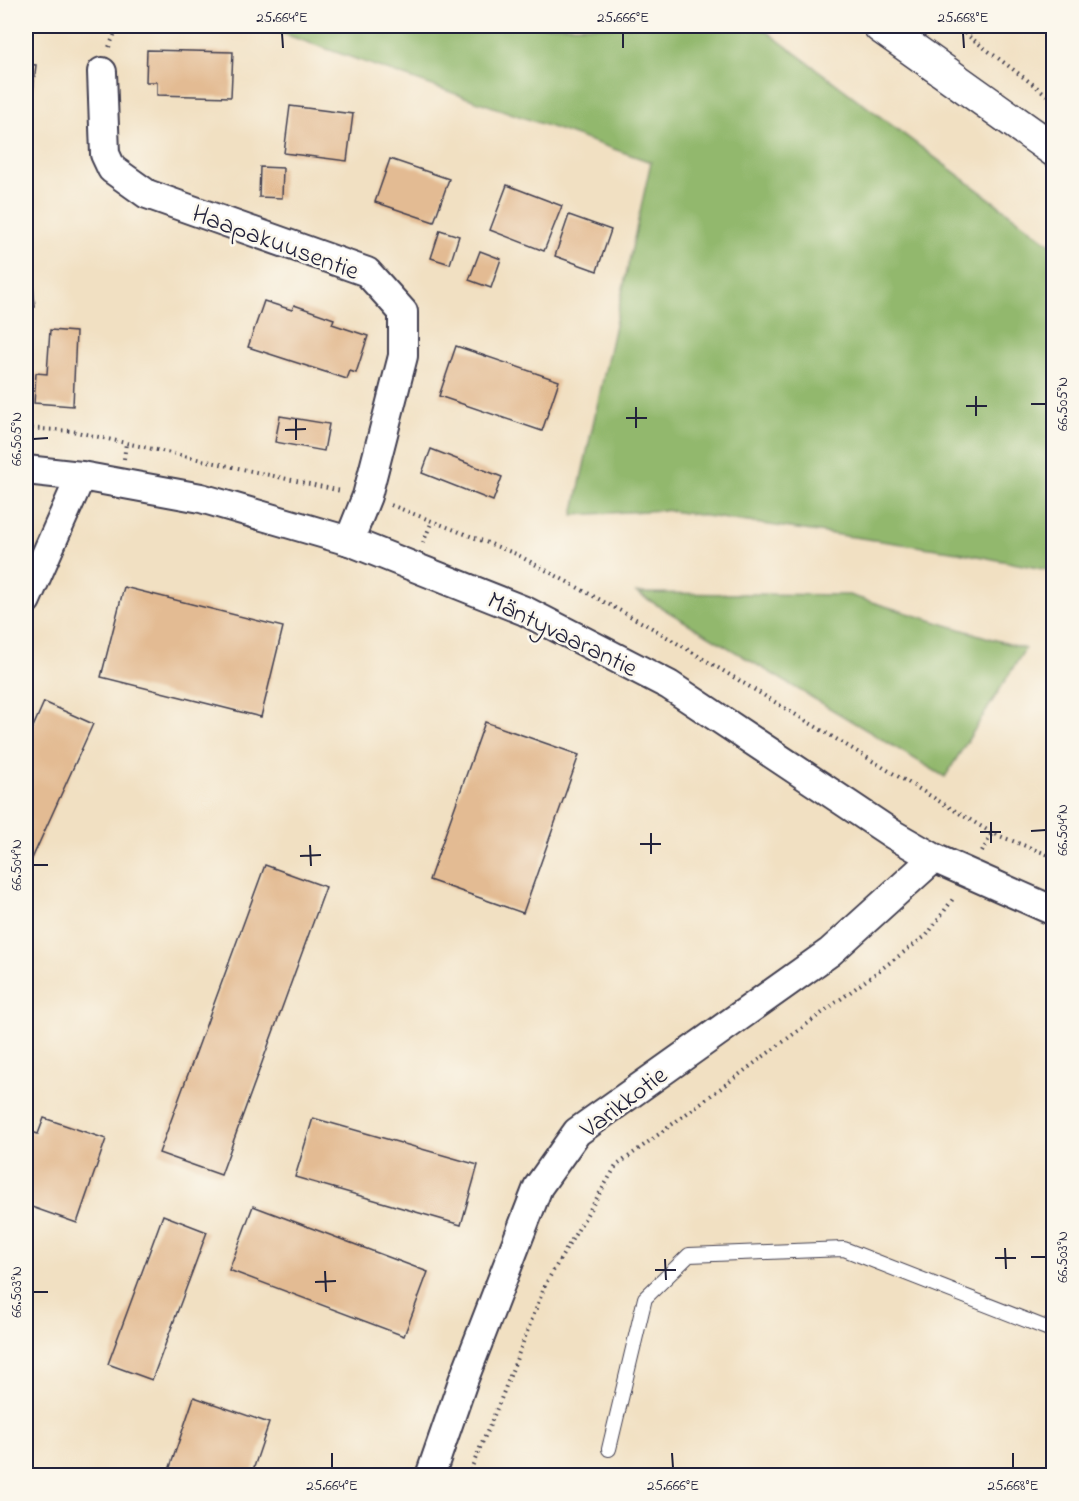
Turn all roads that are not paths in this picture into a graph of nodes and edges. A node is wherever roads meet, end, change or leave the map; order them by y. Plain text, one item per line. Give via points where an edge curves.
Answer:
1 (882, 26) edge
2 (102, 72) dead end
3 (1053, 150) edge
4 (26, 470) edge
5 (81, 476) junction
6 (349, 540) junction
7 (26, 600) edge
8 (934, 858) junction
9 (1053, 911) edge
10 (1053, 1331) edge
11 (609, 1449) dead end
12 (430, 1476) edge

1 - 3 street
2 - 6 street, Haapakuusentie via 105,154 112,169 147,194 367,272 403,312 403,356 367,496
4 - 5 street, Mäntyvaarantie
5 - 6 street, Mäntyvaarantie via 201,498
5 - 7 street
6 - 8 street, Mäntyvaarantie via 525,611 669,686
8 - 9 street, Mäntyvaarantie
8 - 12 street, Varikkotie via 830,952 577,1132 538,1187
10 - 11 lane via 844,1249 688,1255 645,1298

